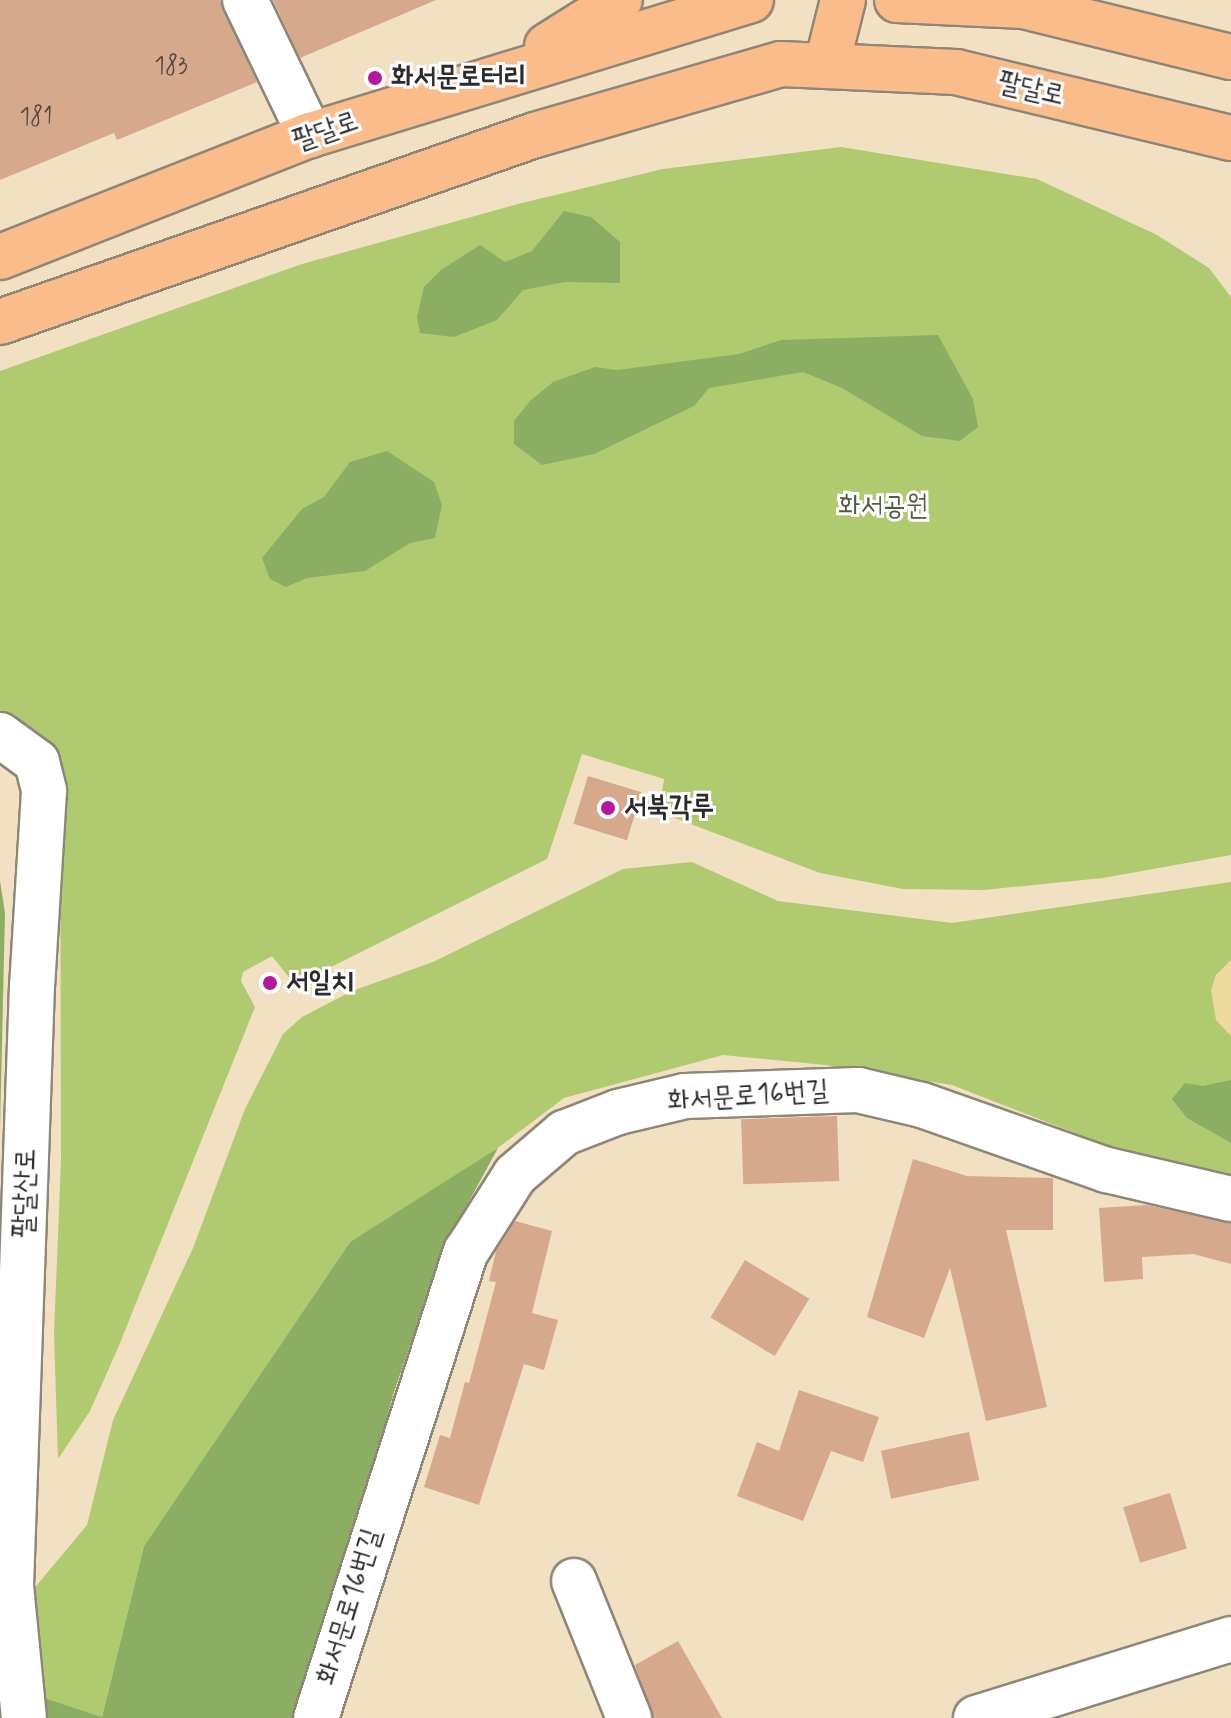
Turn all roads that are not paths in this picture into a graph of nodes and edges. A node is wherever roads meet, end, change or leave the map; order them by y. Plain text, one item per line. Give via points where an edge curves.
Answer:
1 (245, 0) edge
2 (620, 0) edge
3 (751, 0) edge
4 (843, 0) edge
5 (897, 0) edge
6 (1133, 0) edge
7 (1213, 53) edge
8 (827, 64) junction
9 (499, 76) junction
10 (310, 135) junction
11 (1231, 138) edge
12 (0, 257) edge
13 (16, 316) edge
14 (0, 341) edge
15 (0, 735) edge
16 (1231, 1199) edge
17 (574, 1581) dead end
18 (1231, 1639) edge
19 (24, 1718) edge
20 (316, 1718) edge
21 (629, 1718) edge
22 (976, 1718) edge

1 - 10 street
2 - 9 main road
3 - 9 main road, 팔달로
4 - 8 main road
5 - 7 main road via 1023,6
6 - 7 main road
8 - 11 main road, 팔달로 via 956,72
8 - 13 main road, 팔달로 via 781,64 535,135
9 - 10 main road, 팔달로
10 - 12 main road, 팔달로
13 - 14 street
15 - 19 street, 팔달산로 via 37,762 44,791 11,1586
16 - 20 street, 화서문로16번길 via 1107,1170 922,1105 858,1090 685,1096 618,1112 564,1133 515,1175 466,1252
17 - 21 street
18 - 22 street

